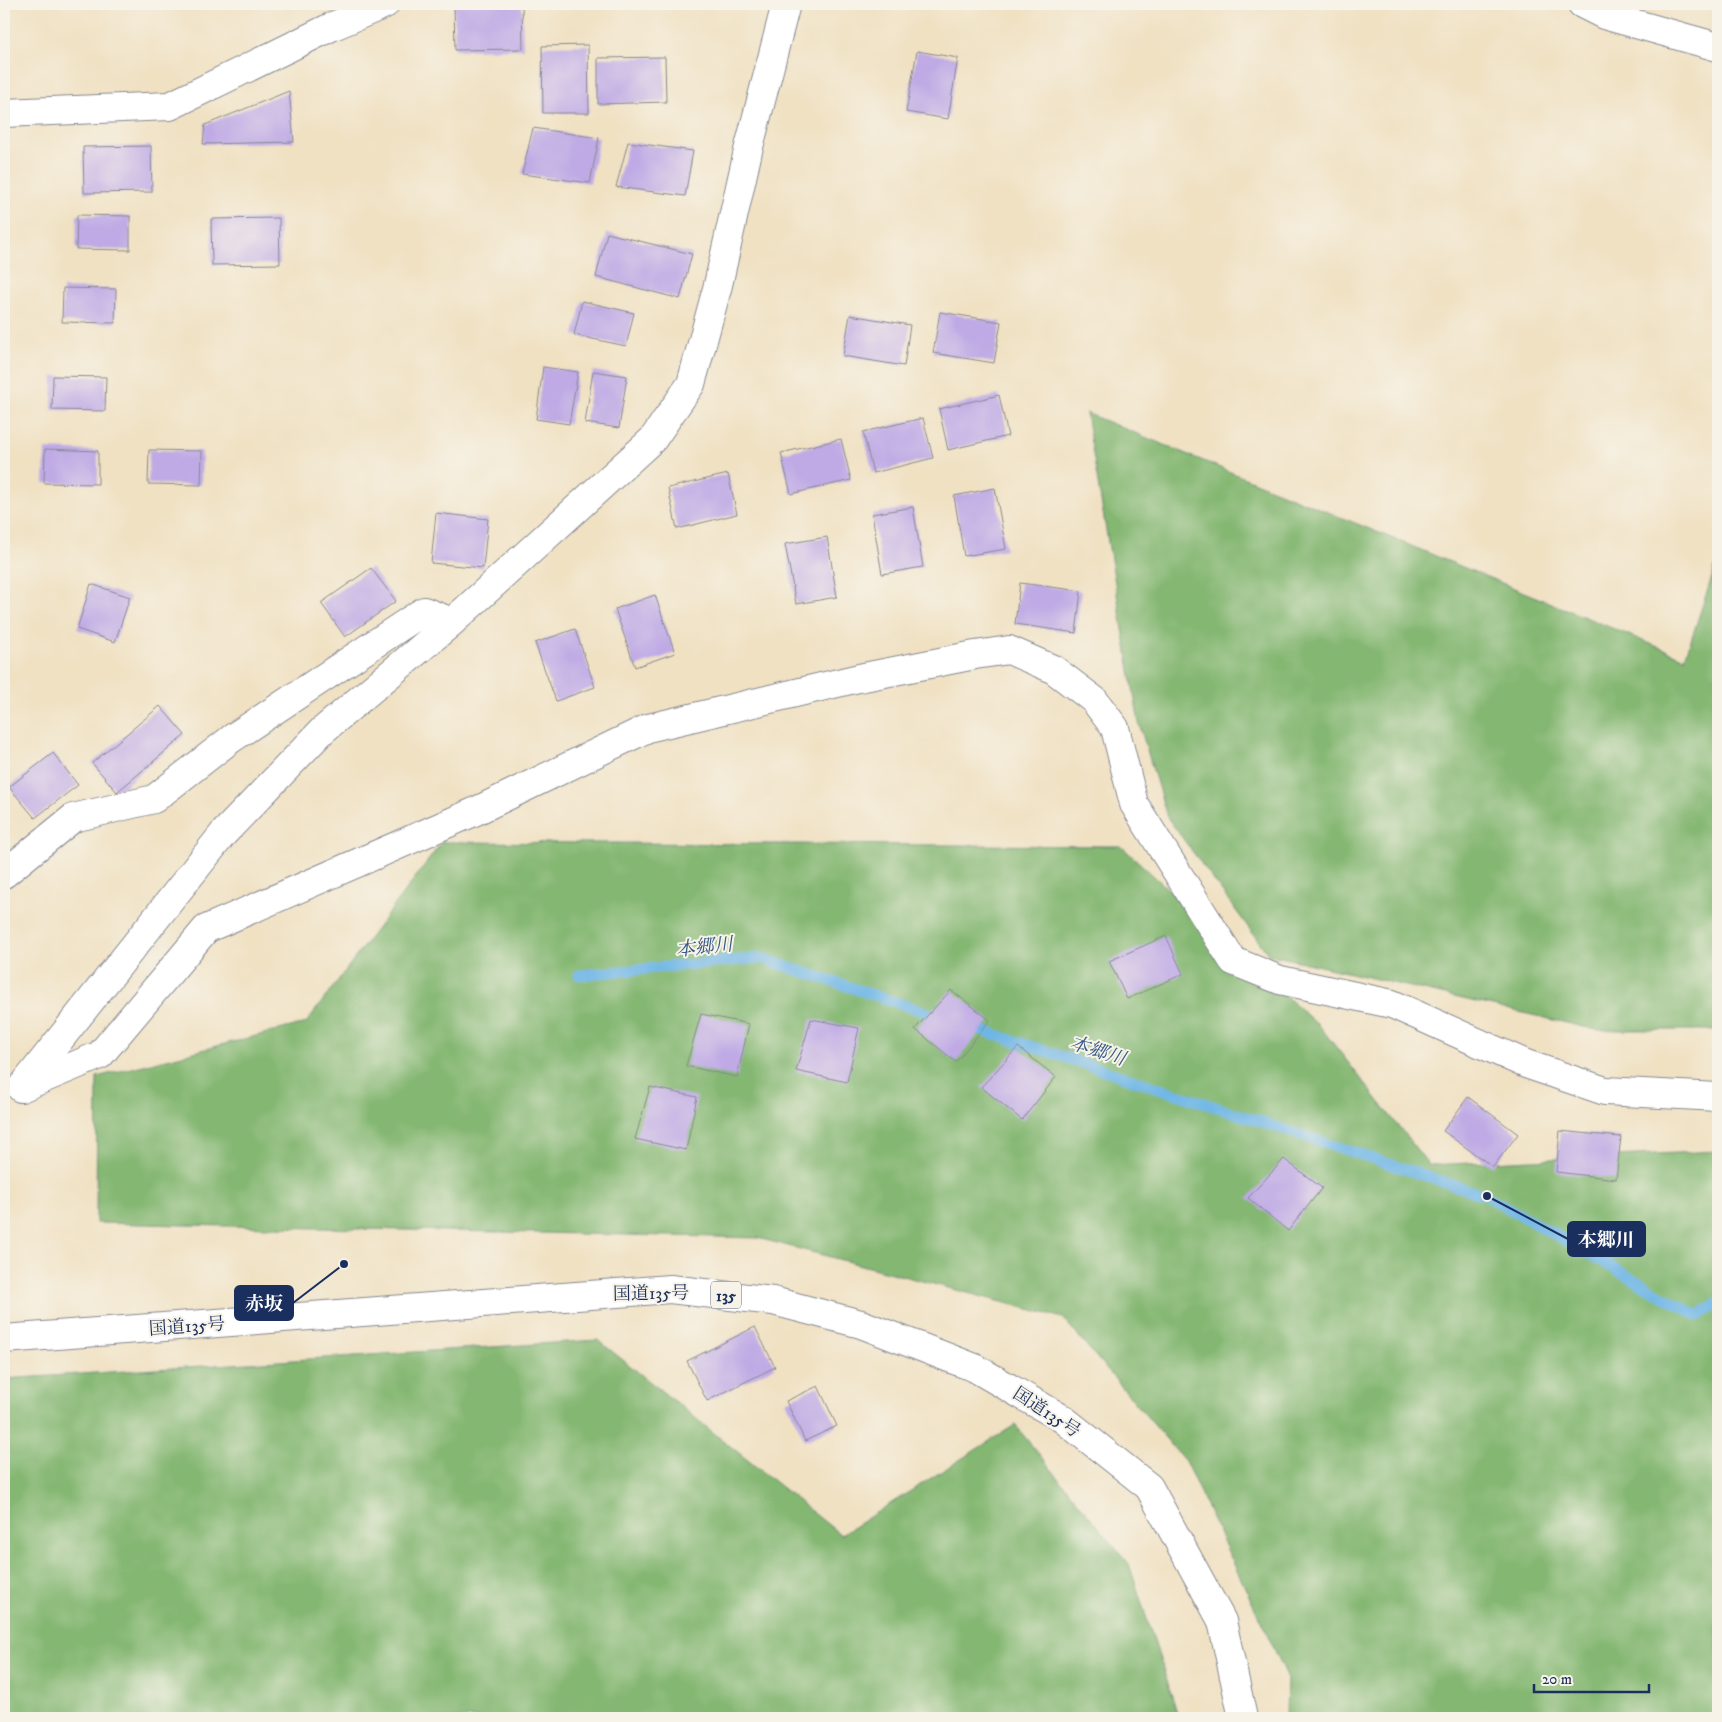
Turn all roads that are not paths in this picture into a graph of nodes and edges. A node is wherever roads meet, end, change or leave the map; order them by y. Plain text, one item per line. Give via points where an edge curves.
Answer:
1 (385, 4) edge
2 (786, 4) edge
3 (1582, 4) edge
4 (1718, 47) edge
5 (4, 113) edge
6 (452, 622) junction
7 (4, 874) edge
8 (12, 1090) edge
9 (1718, 1097) edge
10 (4, 1339) edge
11 (1243, 1718) edge

1 - 5 main road via 170,106
2 - 6 main road via 691,384 653,439
3 - 4 main road via 1604,15
6 - 7 main road via 424,611 231,738 154,799 73,818
6 - 8 main road via 322,731 223,834
8 - 9 main road via 100,1055 206,928 474,812 648,728 859,678 1009,650 1053,669 1094,700 1115,728 1134,804 1232,961 1280,980 1392,1004 1526,1064 1605,1091
10 - 11 main road, 国道135号 / 135 via 670,1289 773,1300 861,1324 975,1368 1063,1418 1149,1487 1222,1621

